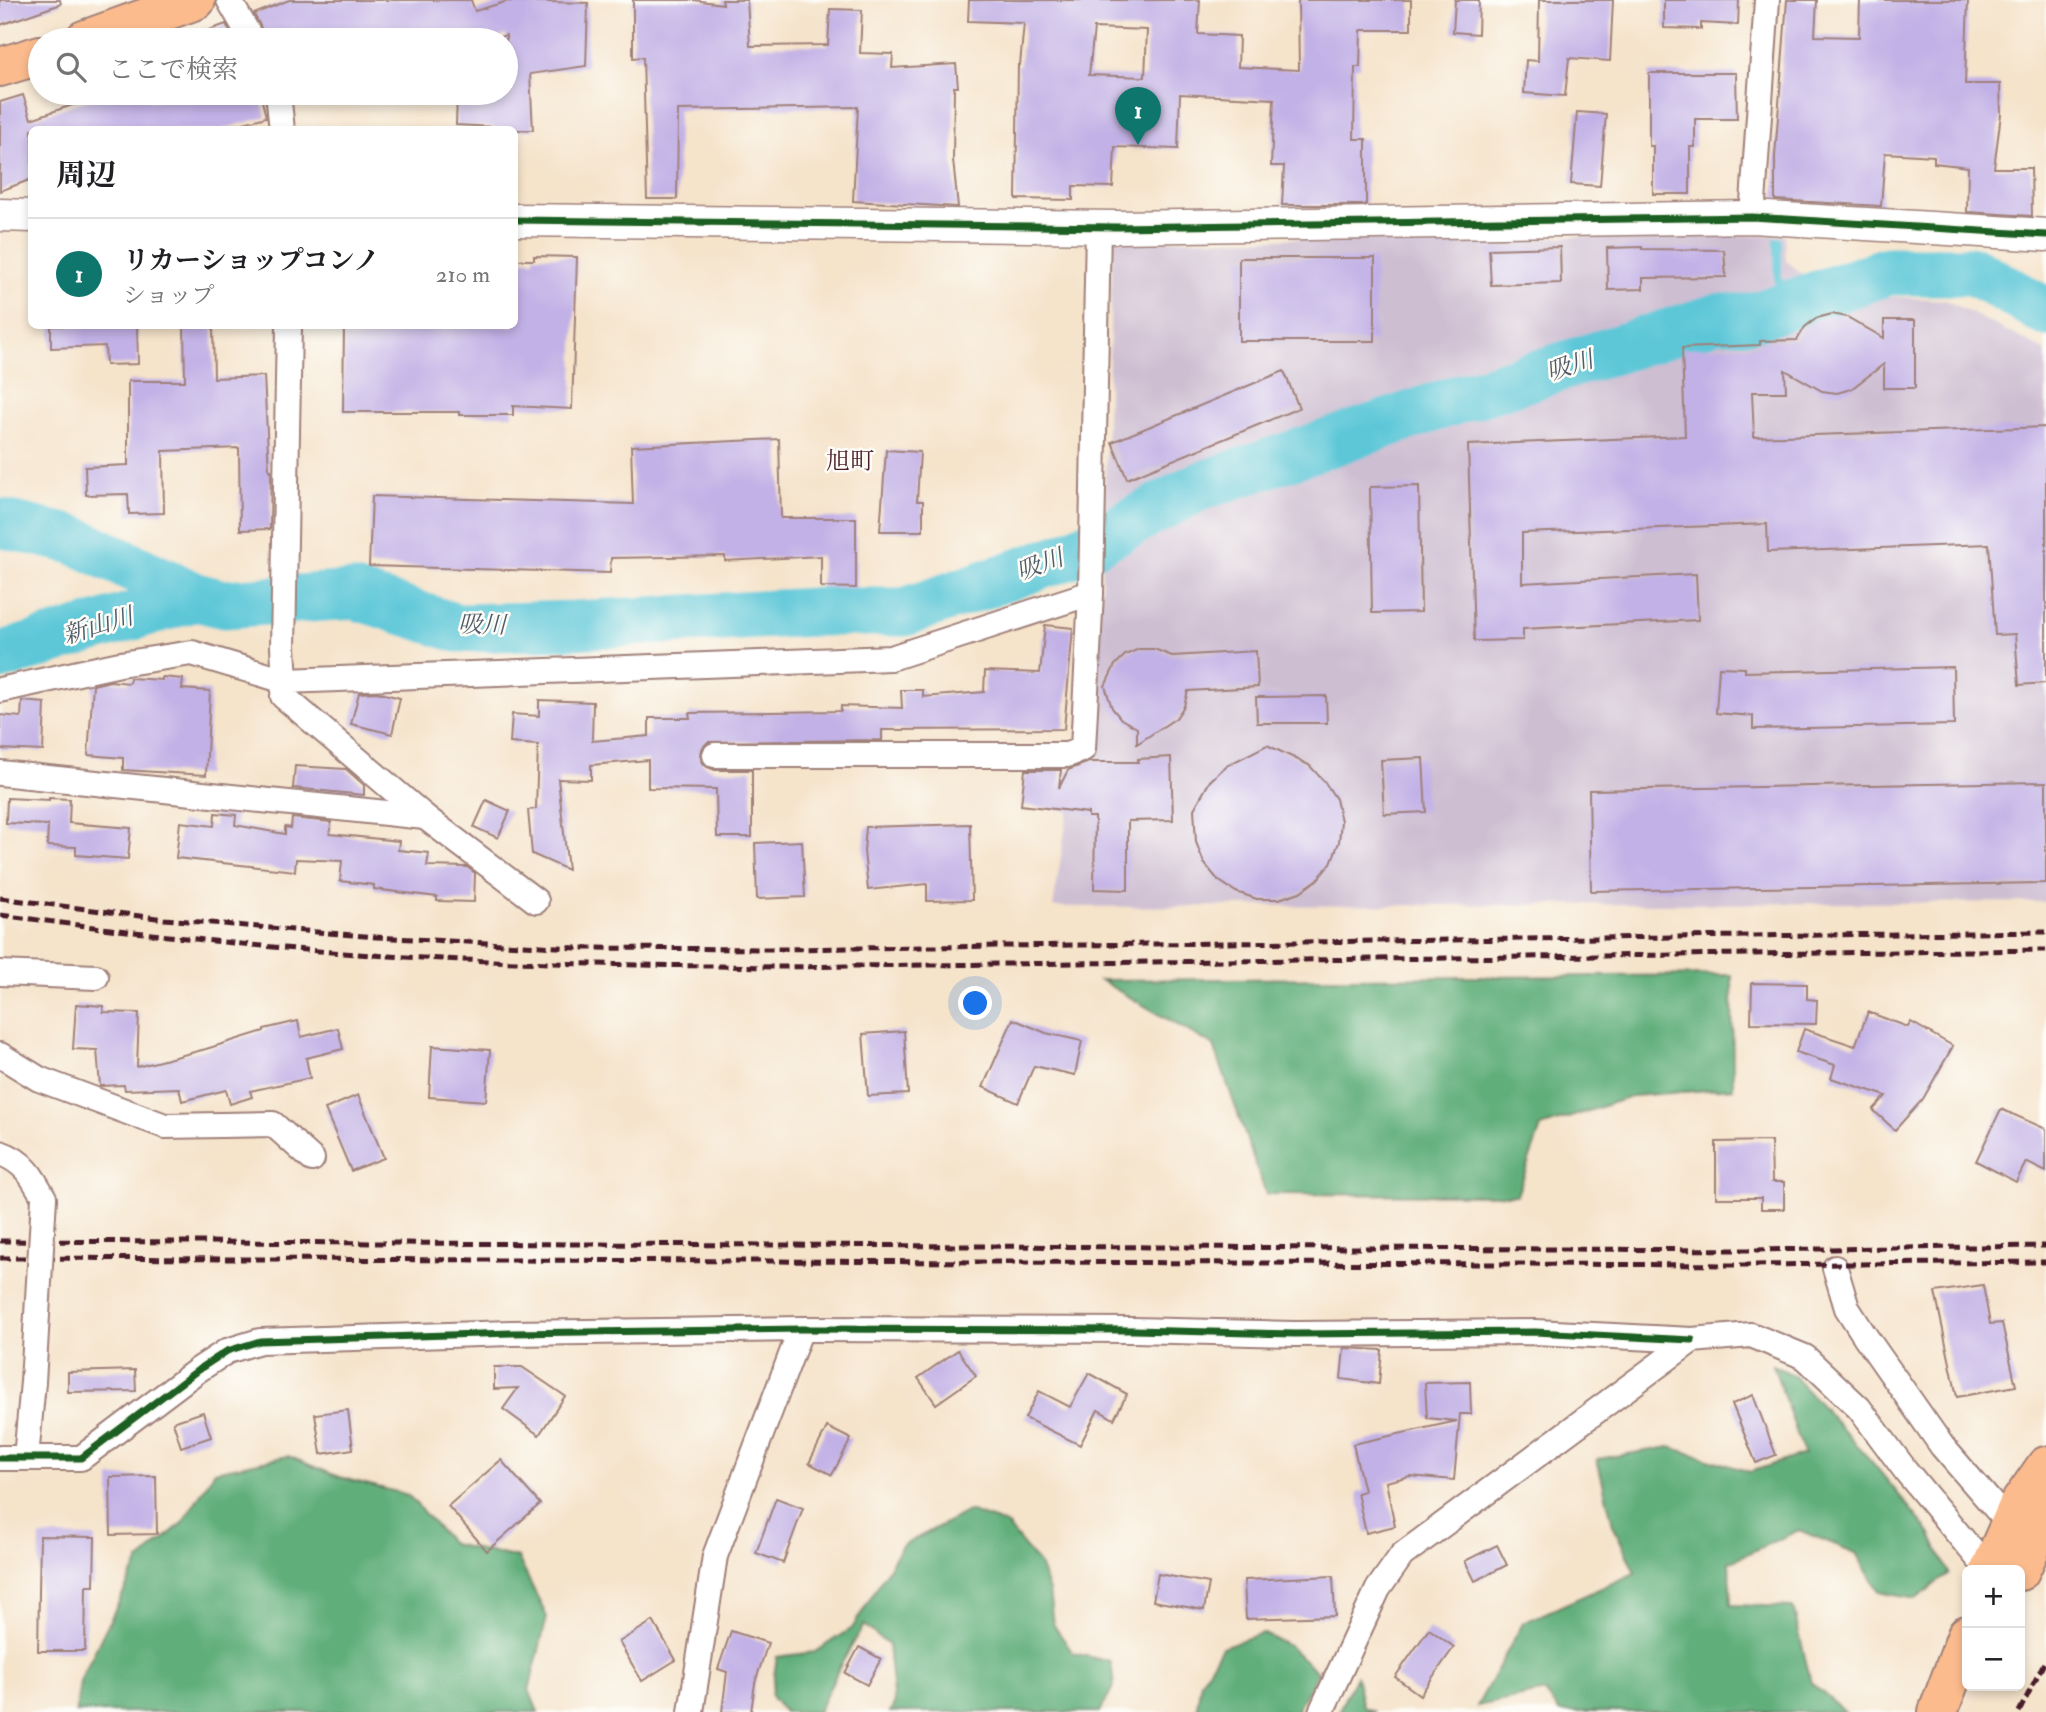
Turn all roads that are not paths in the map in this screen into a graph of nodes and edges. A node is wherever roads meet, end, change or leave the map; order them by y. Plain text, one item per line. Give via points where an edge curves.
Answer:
1 (197, 0) edge
2 (229, 0) edge
3 (1767, 0) edge
4 (118, 28) edge
5 (245, 28) edge
6 (28, 59) edge
7 (0, 67) edge
8 (279, 105) edge
9 (282, 126) edge
10 (0, 215) edge
11 (28, 216) edge
12 (1752, 217) junction
13 (518, 220) edge
14 (1098, 227) junction
15 (2046, 234) edge
16 (289, 329) edge
17 (1091, 583) junction
18 (285, 681) junction
19 (0, 690) edge
20 (715, 755) dead end
21 (0, 773) edge
22 (425, 817) junction
23 (536, 901) dead end
24 (0, 974) edge
25 (96, 977) dead end
26 (0, 1055) edge
27 (0, 1153) edge
28 (312, 1159) dead end
29 (1835, 1268) dead end
30 (801, 1329) junction
31 (1692, 1340) junction
32 (0, 1458) edge
33 (26, 1458) junction
34 (2046, 1466) edge
35 (2046, 1515) edge
36 (2005, 1559) edge
37 (1962, 1648) edge
38 (1972, 1691) edge
39 (691, 1712) edge
40 (1321, 1712) edge
41 (1938, 1712) edge
42 (1963, 1712) edge

1 - 4 highway
2 - 5 street
3 - 12 street
6 - 7 highway
8 - 9 street
10 - 11 street
12 - 14 street
12 - 15 street
13 - 14 street
14 - 17 street
16 - 18 street
17 - 18 street via 891,658
17 - 20 street via 1083,749 1067,755
18 - 19 street via 192,653
18 - 22 street via 283,696
21 - 22 street
22 - 23 street
24 - 25 street
26 - 28 street via 39,1079 165,1126 273,1124
27 - 33 street, bridge via 15,1158 31,1174 44,1198
29 - 36 street via 1847,1308 1942,1446
30 - 31 street via 1535,1332
30 - 33 street via 260,1341 227,1351 81,1458
30 - 39 street via 715,1556
31 - 36 street via 1751,1335 1805,1357 1859,1408 1978,1558
31 - 40 street via 1402,1555 1378,1589
32 - 33 street
34 - 36 highway via 2018,1506
35 - 36 highway
37 - 41 highway
38 - 42 highway

